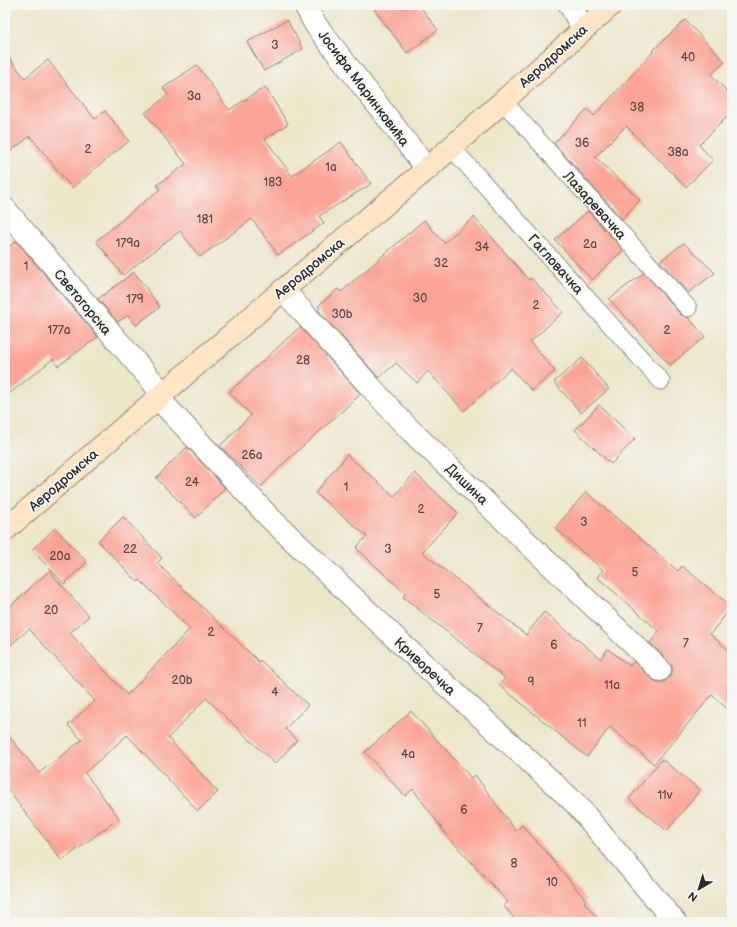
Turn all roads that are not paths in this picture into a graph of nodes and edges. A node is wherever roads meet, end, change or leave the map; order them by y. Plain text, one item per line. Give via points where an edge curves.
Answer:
1 (305, 5) edge
2 (570, 5) edge
3 (611, 5) edge
4 (583, 30) junction
5 (503, 101) junction
6 (451, 148) junction
7 (427, 169) junction
8 (5, 209) edge
9 (283, 290) junction
10 (688, 308) dead end
11 (661, 381) dead end
12 (164, 402) junction
13 (5, 530) edge
14 (660, 670) dead end
15 (675, 922) edge

1 - 7 street, Јосифа Маринковића via 315,24
2 - 4 street
3 - 4 street, Аеродромска
4 - 5 street, Аеродромска
5 - 6 street, Аеродромска
5 - 10 lane, Лазаревачка
6 - 7 street, Аеродромска
6 - 11 lane, Гагловачка
7 - 9 street, Аеродромска
8 - 12 street, Светогорска
9 - 12 street, Аеродромска
9 - 14 street, Дишина via 406,426
12 - 13 street, Аеродромска
12 - 15 street, Криворечка via 269,517 408,650 576,804

